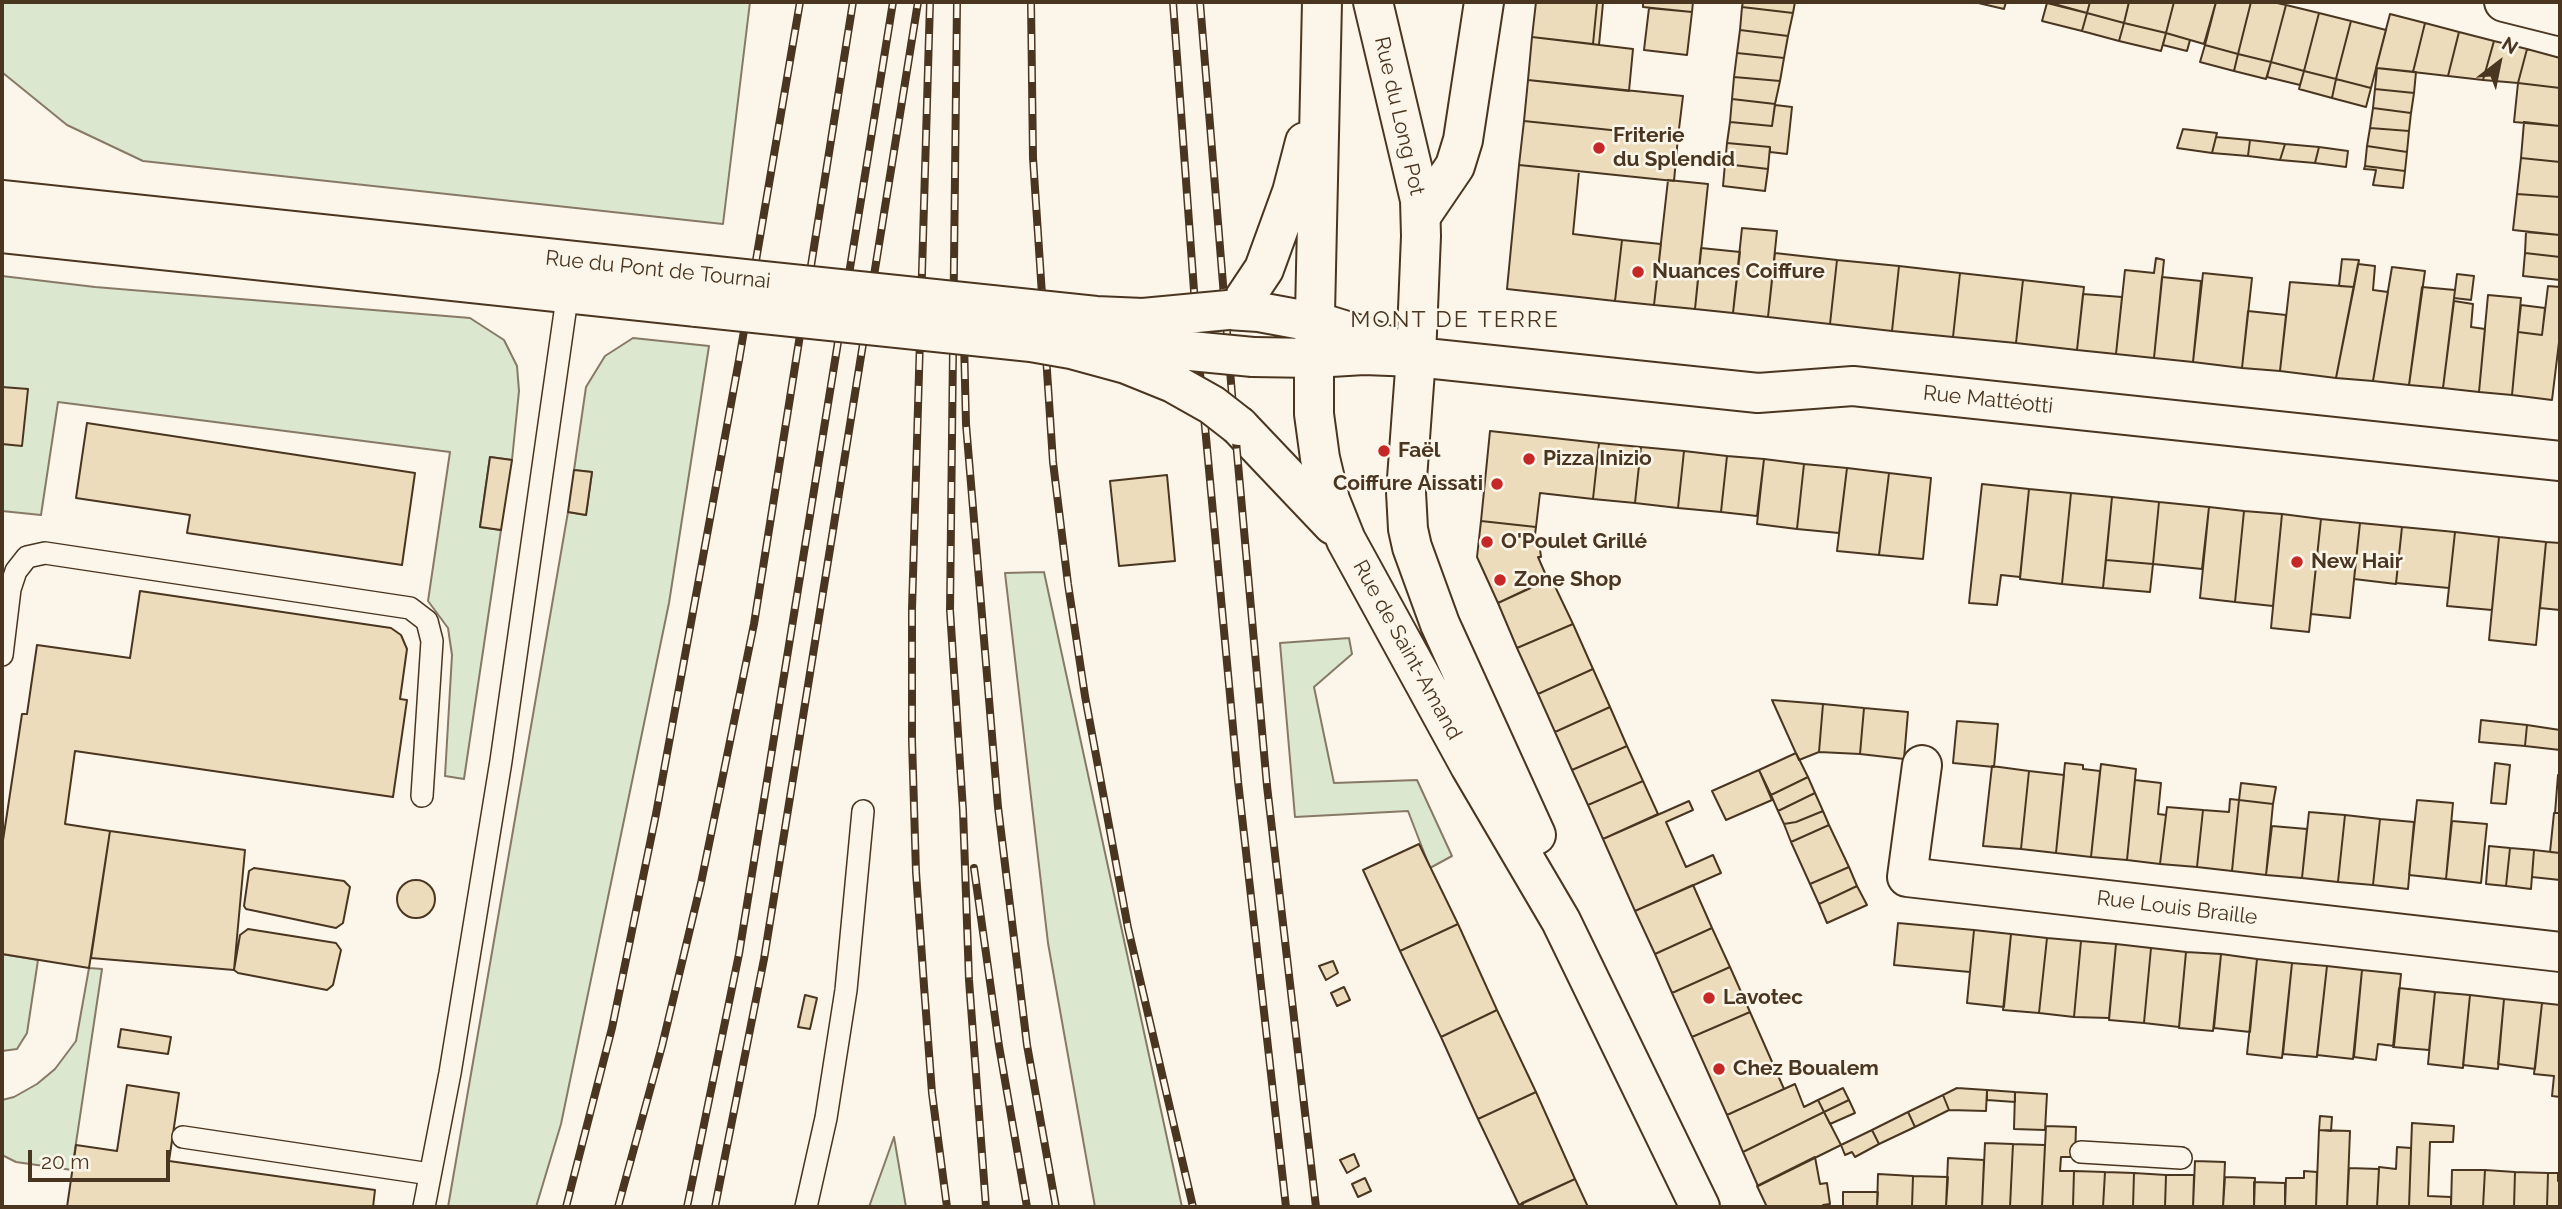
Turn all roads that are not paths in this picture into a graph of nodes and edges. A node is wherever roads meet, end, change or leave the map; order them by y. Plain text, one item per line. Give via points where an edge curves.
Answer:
1 (1322, 2) edge
2 (1373, 2) edge
3 (1484, 2) edge
4 (2504, 2) edge
5 (2560, 16) edge
6 (1320, 53) junction
7 (2, 200) edge
8 (1422, 216) junction
9 (2, 233) edge
10 (570, 277) junction
11 (701, 291) junction
12 (1244, 311) junction
13 (1314, 340) junction
14 (1031, 342) junction
15 (1416, 357) junction
16 (2560, 461) edge
17 (1346, 540) junction
18 (2, 655) edge
19 (1922, 765) dead end
20 (422, 796) dead end
21 (863, 811) dead end
22 (1561, 921) junction
23 (2560, 952) edge
24 (183, 1137) dead end
25 (2081, 1152) dead end
26 (2180, 1157) dead end
27 (430, 1174) junction
28 (424, 1207) edge
29 (806, 1207) edge
30 (1700, 1207) edge

1 - 6 main road
2 - 8 main road, Rue du Long Pot
3 - 8 main road via 1463,141 1455,166
4 - 5 main road
6 - 12 main road via 1301,162 1272,250 1240,305
6 - 13 main road
7 - 10 main road, Rue du Pont de Tournai
8 - 15 main road, Rue du Long Pot
9 - 10 main road, Rue du Pont de Tournai
10 - 11 main road, Rue du Pont de Tournai
10 - 27 lane via 501,761
11 - 12 main road, Rue du Pont de Tournai, bridge via 1121,318
11 - 14 main road, Rue du Pont de Tournai, bridge
12 - 13 main road, Rue du Pont de Tournai
13 - 14 main road, Rue du Pont de Tournai, bridge via 1253,357 1142,345
13 - 15 main road, Rue Mattéotti via 1363,336
13 - 17 main road, Rue de Saint-Amand via 1314,414 1320,458
14 - 17 main road, Rue du Pont de Tournai, bridge via 1098,355 1192,393 1239,426
15 - 16 main road, Rue Mattéotti via 1758,393 1853,386
15 - 22 main road, Rue de Saint-Amand via 1407,519 1418,566 1541,845
17 - 22 main road, Rue de Saint-Amand
18 - 20 lane via 16,571 27,557 45,553 410,608 427,621 432,641
19 - 23 main road, Rue Louis Braille via 1907,877
21 - 29 lane via 846,990 826,1118
22 - 30 main road, Rue de Saint-Amand
24 - 27 lane
25 - 26 lane via 2147,1165
27 - 28 lane

